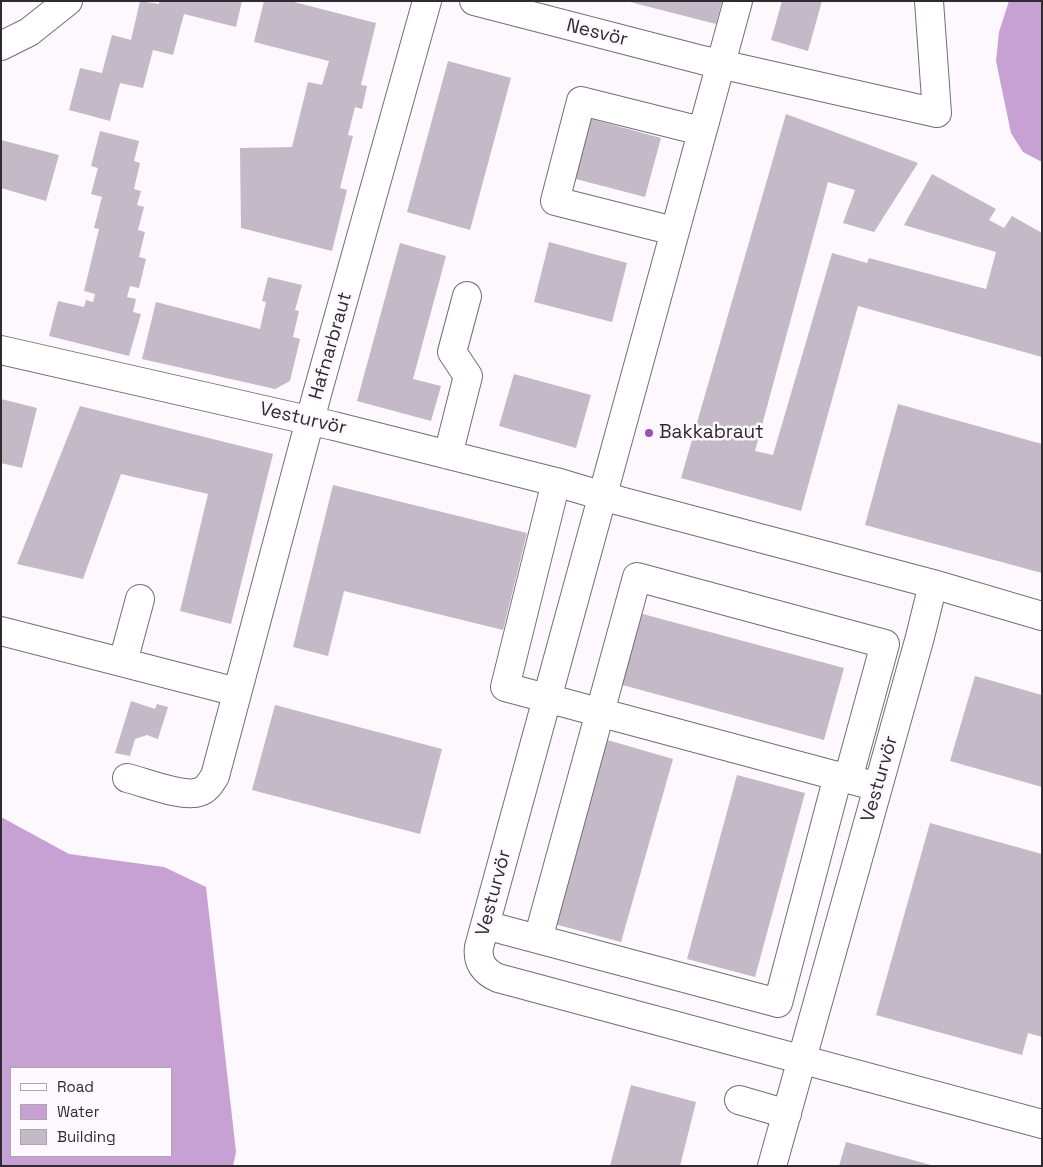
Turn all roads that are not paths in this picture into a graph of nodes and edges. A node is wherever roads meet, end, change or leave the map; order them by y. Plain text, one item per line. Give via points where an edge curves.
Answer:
1 (68, 1) edge
2 (427, 1) edge
3 (474, 1) edge
4 (738, 1) edge
5 (929, 1) edge
6 (1, 46) edge
7 (721, 64) junction
8 (701, 131) junction
9 (674, 231) junction
10 (467, 296) dead end
11 (1, 350) edge
12 (310, 421) junction
13 (448, 455) junction
14 (556, 482) junction
15 (602, 496) junction
16 (933, 584) junction
17 (140, 600) dead end
18 (1042, 616) edge
19 (1, 631) edge
20 (123, 662) junction
21 (237, 692) junction
22 (546, 698) junction
23 (600, 713) junction
24 (843, 777) junction
25 (127, 778) dead end
26 (878, 786) junction
27 (485, 925) junction
28 (538, 939) junction
29 (802, 1060) junction
30 (739, 1100) dead end
31 (786, 1114) junction
32 (1042, 1124) edge
33 (772, 1166) edge

1 - 6 street via 29,32
2 - 12 street, Hafnarbraut
3 - 7 street, Nesvör
4 - 7 street
5 - 7 street, Nesvör via 937,114
7 - 8 street
8 - 9 street
8 - 9 street via 581,101 555,201
9 - 15 street
10 - 13 street via 452,352 468,376
11 - 12 street, Vesturvör
12 - 13 street, Vesturvör
12 - 21 street, Hafnarbraut
13 - 14 street, Vesturvör
14 - 15 street, Vesturvör
14 - 22 street via 505,688
15 - 16 street, Vesturvör
15 - 22 street, Vesturvör
16 - 18 street, Vesturvör
16 - 26 street, Vesturvör
17 - 20 street
19 - 20 street
20 - 21 street
21 - 25 street, Hafnarbraut via 215,776 209,786 199,793 174,791
22 - 23 street
22 - 27 street, Vesturvör
23 - 24 street
23 - 24 street via 637,577 885,644
23 - 28 street
24 - 26 street
24 - 28 street via 778,1003
26 - 29 street, Vesturvör
27 - 28 street
27 - 29 street, Vesturvör via 479,947 480,961 490,974 498,978
29 - 31 street, Vesturvör
29 - 32 street, Vesturvör
30 - 31 street
31 - 33 street, Vesturvör

